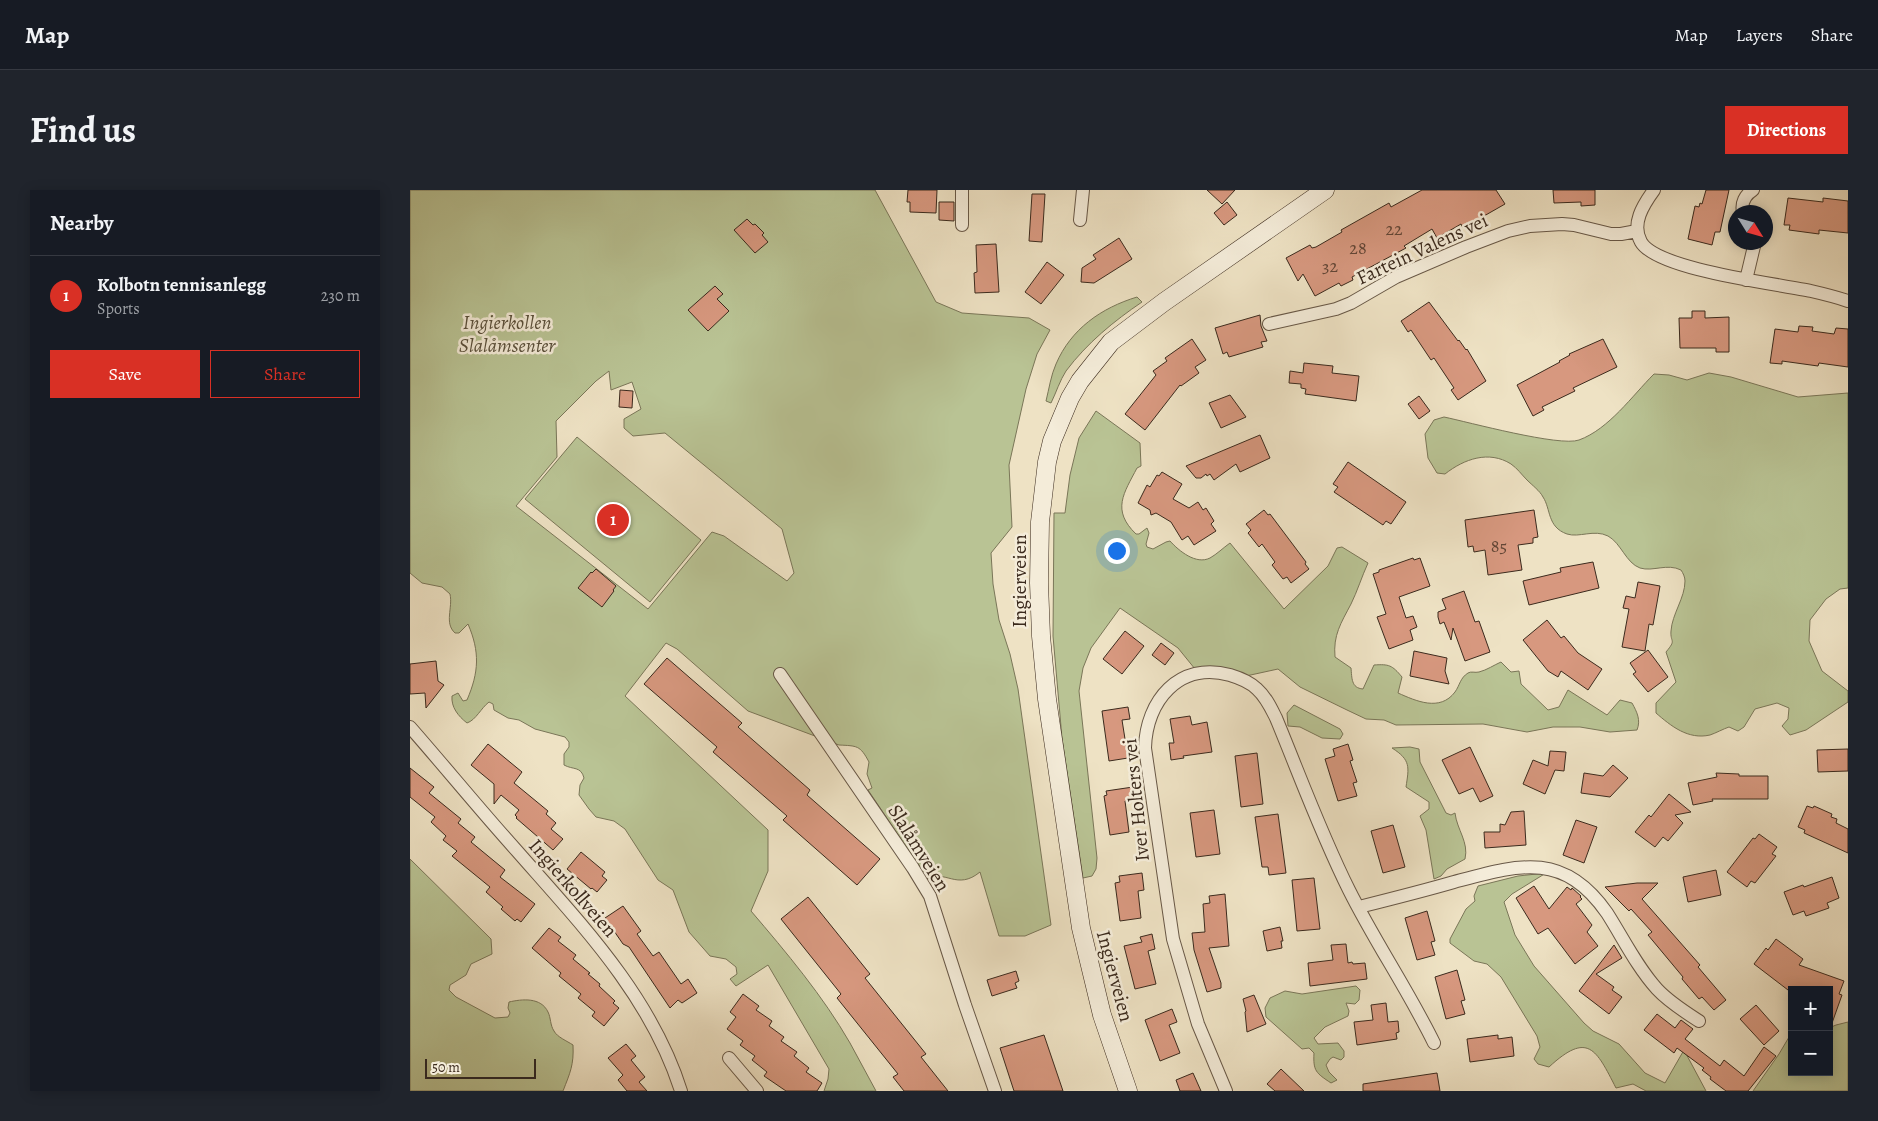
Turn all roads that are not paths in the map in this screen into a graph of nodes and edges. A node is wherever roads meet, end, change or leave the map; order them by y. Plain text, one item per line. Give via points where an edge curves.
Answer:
1 (962, 190) edge
2 (1082, 190) edge
3 (1325, 190) edge
4 (1654, 190) edge
5 (1753, 190) edge
6 (1744, 205) edge
7 (1080, 220) dead end
8 (962, 225) dead end
9 (1637, 231) junction
10 (1753, 250) edge
11 (1746, 280) junction
12 (1848, 301) edge
13 (1269, 324) dead end
14 (780, 674) dead end
15 (410, 727) edge
16 (1359, 908) junction
17 (1699, 1022) dead end
18 (1434, 1043) dead end
19 (729, 1058) dead end
20 (681, 1091) edge
21 (758, 1091) edge
22 (996, 1091) edge
23 (1128, 1091) edge
24 (1226, 1091) edge

1 - 8 street
2 - 7 street
3 - 23 main road, Ingierveien via 1111,342 1070,398 1047,462 1040,522 1039,584 1047,699 1080,928 1102,1015
4 - 9 street via 1639,217
5 - 6 street
9 - 11 street via 1644,246 1660,256
9 - 13 street, Fartein Valens vei via 1611,234 1562,224 1508,231 1396,277 1336,309
10 - 11 street
11 - 12 street via 1813,291
14 - 22 street, Slalåmveien via 930,896
15 - 20 street, Ingierkollveien via 617,968 649,1018
16 - 17 street via 1505,869 1533,867 1559,872 1587,889 1656,988
16 - 18 street, Iver Holters vei
16 - 24 street, Iver Holters vei via 1327,844 1276,718 1264,697 1249,683 1224,674 1197,674 1172,686 1158,701 1148,722 1147,765 1173,939 1198,1024
19 - 21 street

